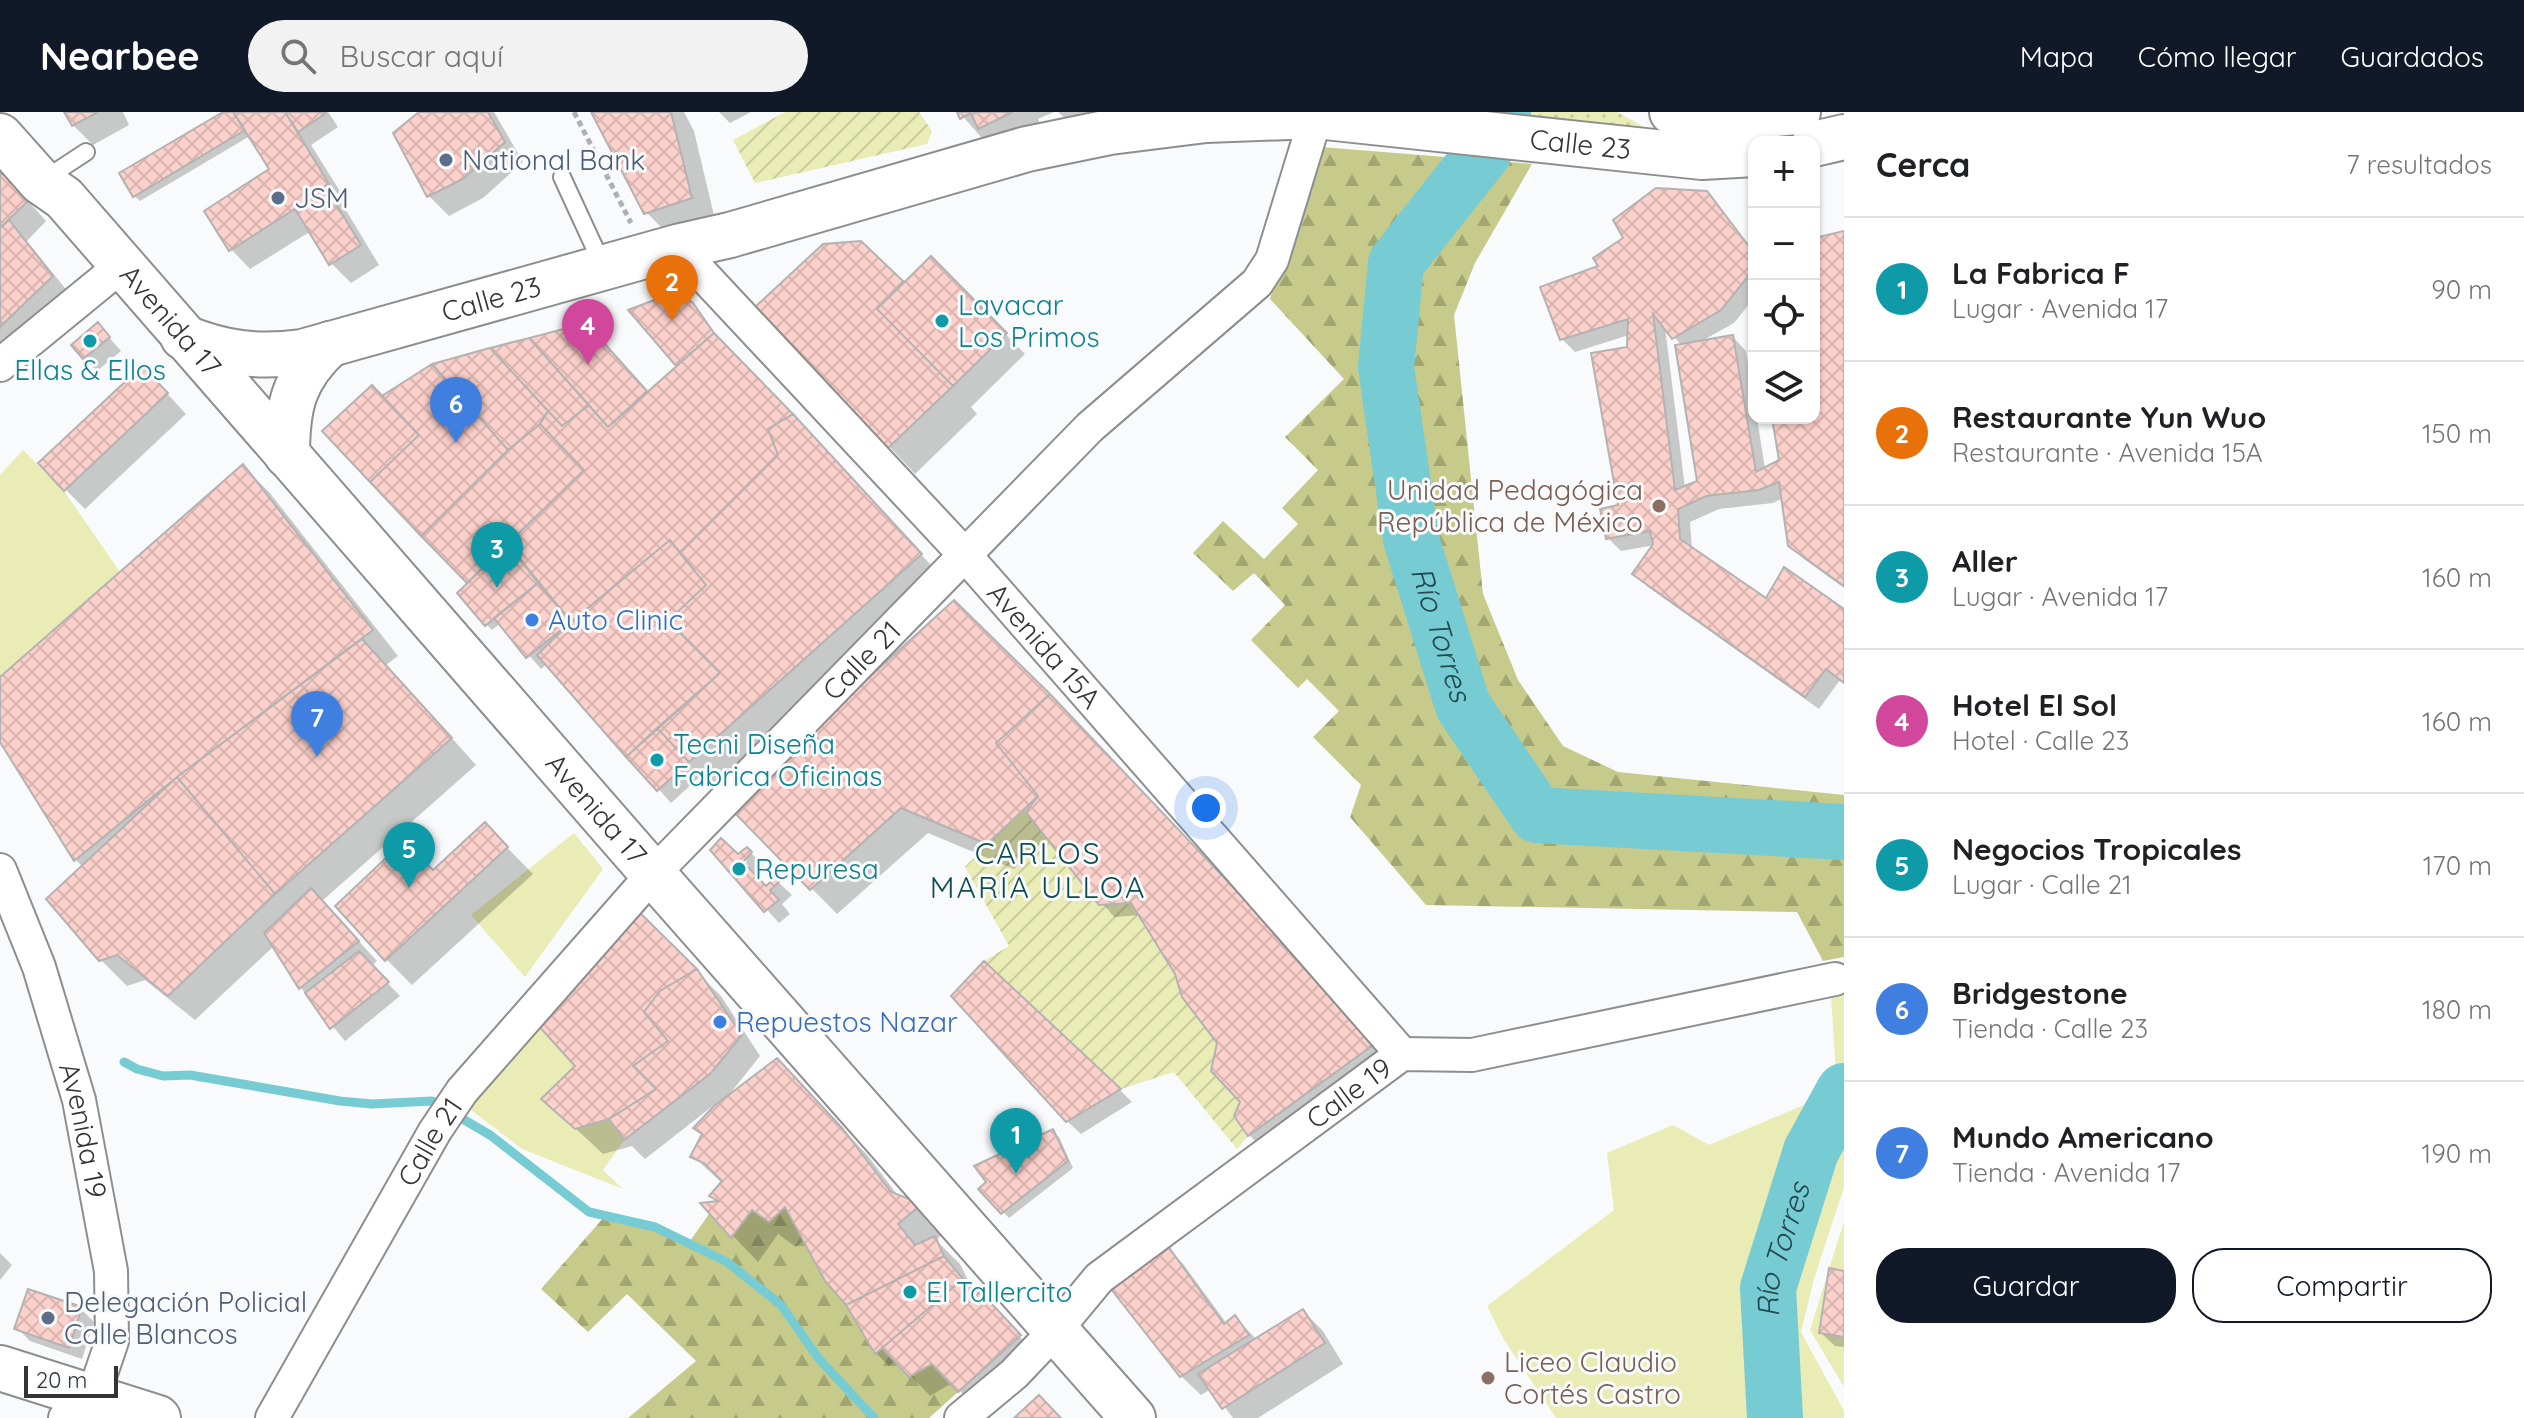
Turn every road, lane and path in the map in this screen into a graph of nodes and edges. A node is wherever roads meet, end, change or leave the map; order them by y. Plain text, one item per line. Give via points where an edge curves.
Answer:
1 (1, 112) edge
2 (574, 112) edge
3 (1112, 112) edge
4 (1672, 112) edge
5 (1798, 112) edge
6 (1320, 116) junction
7 (0, 136) edge
8 (1844, 137) edge
9 (1820, 143) edge
10 (1027, 149) junction
11 (1748, 154) edge
12 (68, 174) junction
13 (562, 177) dead end
14 (665, 250) junction
15 (121, 266) junction
16 (603, 267) junction
17 (183, 337) junction
18 (330, 344) junction
19 (0, 365) edge
20 (287, 455) junction
21 (964, 554) junction
22 (0, 870) edge
23 (653, 874) junction
24 (1835, 979) dead end
25 (1402, 1054) junction
26 (1055, 1331) junction
27 (0, 1368) edge
28 (79, 1407) edge
29 (158, 1418) edge
30 (272, 1418) edge
31 (961, 1418) edge
32 (1133, 1418) edge

1 - 12 main road, Avenida 17
2 - 14 path via 628,218
3 - 10 main road, Calle 23
4 - 5 main road via 1716,119
6 - 10 main road, Calle 23 via 1206,120
6 - 11 main road, Calle 23 via 1702,157
6 - 21 street, Calle 21 via 1272,260 1257,283 1090,427
7 - 12 main road, Avenida 17 via 41,182
8 - 9 main road
10 - 14 main road, Calle 23
12 - 15 main road, Avenida 17
13 - 16 lane
14 - 16 main road, Calle 23
14 - 21 street, Avenida 15A
15 - 17 main road, Avenida 17
15 - 19 street
16 - 18 main road, Calle 23
17 - 18 main road, Calle 23 via 250,356
17 - 20 main road, Avenida 17
18 - 20 main road via 293,394
20 - 23 main road, Avenida 17
21 - 23 street, Calle 21
21 - 25 street, Avenida 15A
22 - 28 street, Avenida 19 via 39,967 79,1100 111,1271 112,1341
23 - 26 main road, Avenida 17
23 - 30 street, Calle 21 via 462,1091
24 - 25 street, Calle 19 via 1472,1055
25 - 26 street, Calle 19 via 1099,1278
26 - 31 street, Calle 19
26 - 32 main road, Avenida 17
27 - 28 main road
28 - 29 main road

